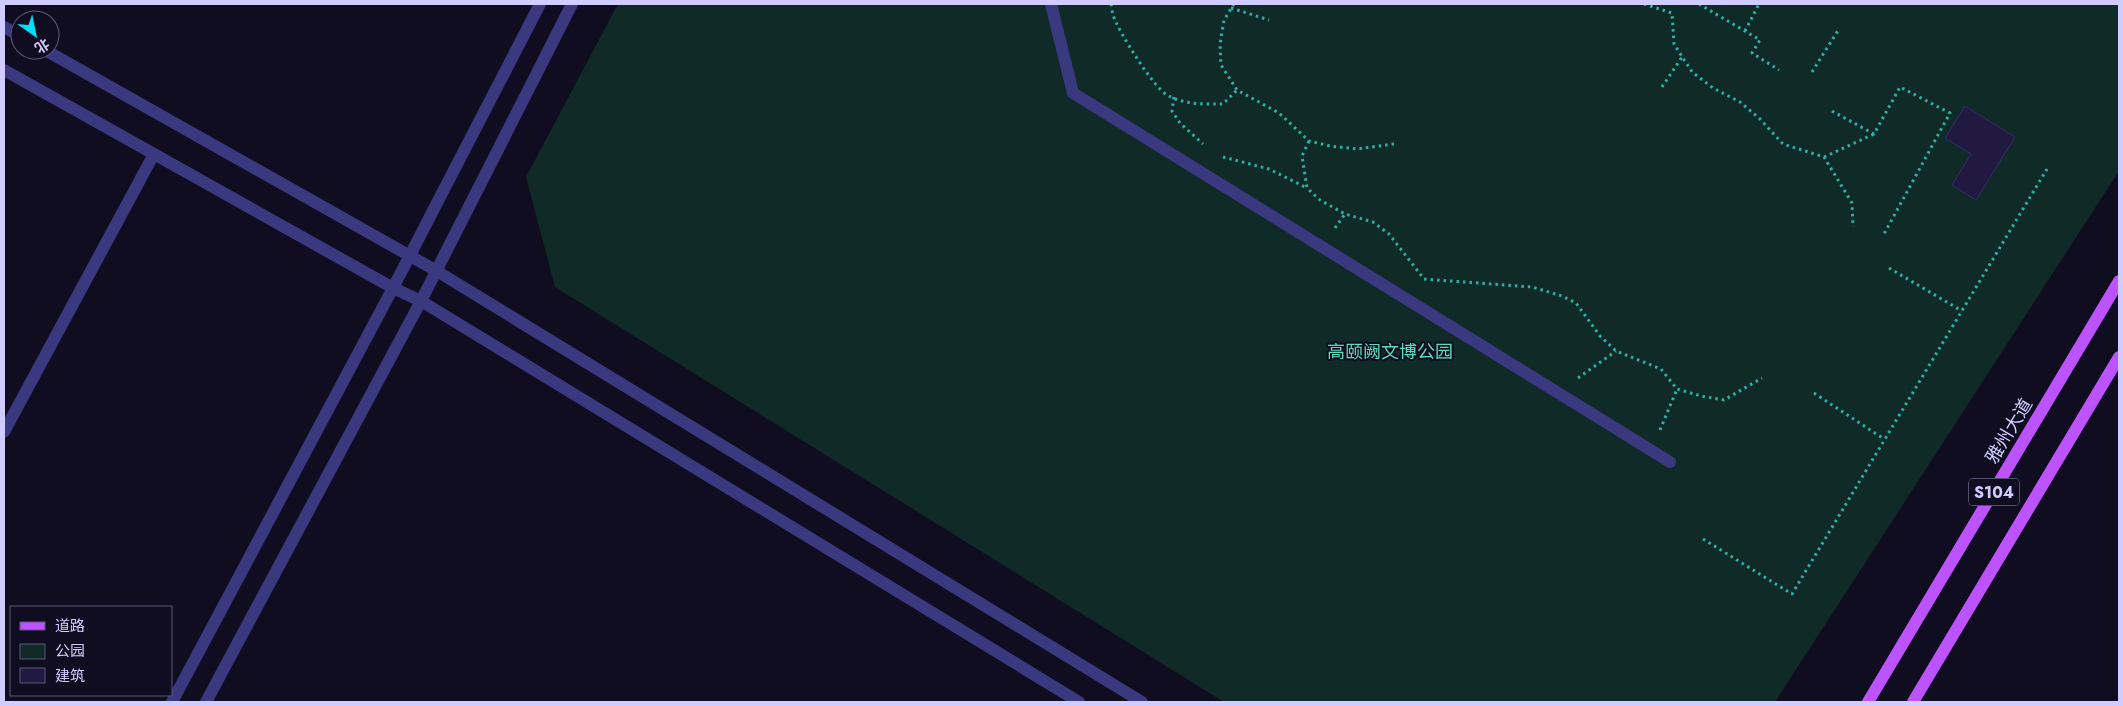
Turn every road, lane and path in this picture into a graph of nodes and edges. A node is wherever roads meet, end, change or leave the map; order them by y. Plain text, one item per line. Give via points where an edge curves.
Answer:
1 (540, 4) edge
2 (572, 4) edge
3 (1051, 4) edge
4 (1112, 4) edge
5 (1234, 4) edge
6 (1644, 4) edge
7 (1699, 4) edge
8 (1759, 4) edge
9 (1231, 8) junction
10 (1269, 20) dead end
11 (1839, 29) dead end
12 (1745, 31) junction
13 (1682, 56) junction
14 (60, 59) edge
15 (4, 70) edge
16 (1779, 70) dead end
17 (1812, 72) dead end
18 (1662, 87) dead end
19 (1237, 90) junction
20 (1174, 97) junction
21 (1832, 111) dead end
22 (1874, 134) junction
23 (1309, 141) junction
24 (1394, 144) dead end
25 (1206, 146) dead end
26 (154, 154) junction
27 (1218, 156) dead end
28 (1824, 157) junction
29 (2047, 169) dead end
30 (1307, 188) junction
31 (1853, 227) dead end
32 (1884, 234) dead end
33 (408, 256) junction
34 (1890, 268) dead end
35 (435, 270) junction
36 (2119, 281) edge
37 (393, 288) junction
38 (421, 301) junction
39 (1962, 311) junction
40 (1616, 351) junction
41 (2119, 357) edge
42 (1762, 378) dead end
43 (1677, 389) junction
44 (1558, 392) junction
45 (1814, 393) dead end
46 (4, 432) edge
47 (1884, 439) junction
48 (1651, 450) junction
49 (1670, 462) dead end
50 (1703, 539) dead end
51 (172, 702) edge
52 (206, 702) edge
53 (1079, 702) edge
54 (1142, 702) edge
55 (1868, 702) edge
56 (1913, 702) edge

1 - 33 street
2 - 35 street
3 - 44 street via 1073,93
4 - 20 path via 1121,33 1148,74 1166,95
5 - 9 path
6 - 13 path via 1672,13 1674,44
7 - 12 path
8 - 12 path
9 - 10 path
9 - 19 path via 1224,20 1221,65
11 - 17 path
12 - 16 path via 1760,40 1752,54
13 - 18 path
13 - 28 path via 1692,72 1747,108 1783,144
14 - 33 street
15 - 26 street
19 - 20 path via 1223,104 1198,105
19 - 23 path via 1279,113
20 - 25 path via 1172,111 1180,123
21 - 22 path
22 - 28 path
22 - 32 path via 1900,87 1950,113
23 - 24 path via 1357,149
23 - 30 path via 1302,156
26 - 37 street
26 - 46 street
27 - 30 path via 1269,169
28 - 31 path via 1852,203
29 - 39 path
30 - 40 path via 1320,200 1345,214 1373,222 1389,234 1424,279 1532,287 1562,296 1576,303 1600,336
33 - 35 street
33 - 37 street
34 - 39 path
35 - 38 street
35 - 54 street
36 - 55 main road, 雅州大道 / S104
37 - 38 street
37 - 51 street
38 - 52 street
38 - 53 street
39 - 47 path
40 - 43 path via 1661,368
40 - 44 path
41 - 56 main road, S104
42 - 43 path via 1724,400
43 - 48 path
44 - 48 street
45 - 47 path
47 - 50 path via 1792,594
48 - 49 street

